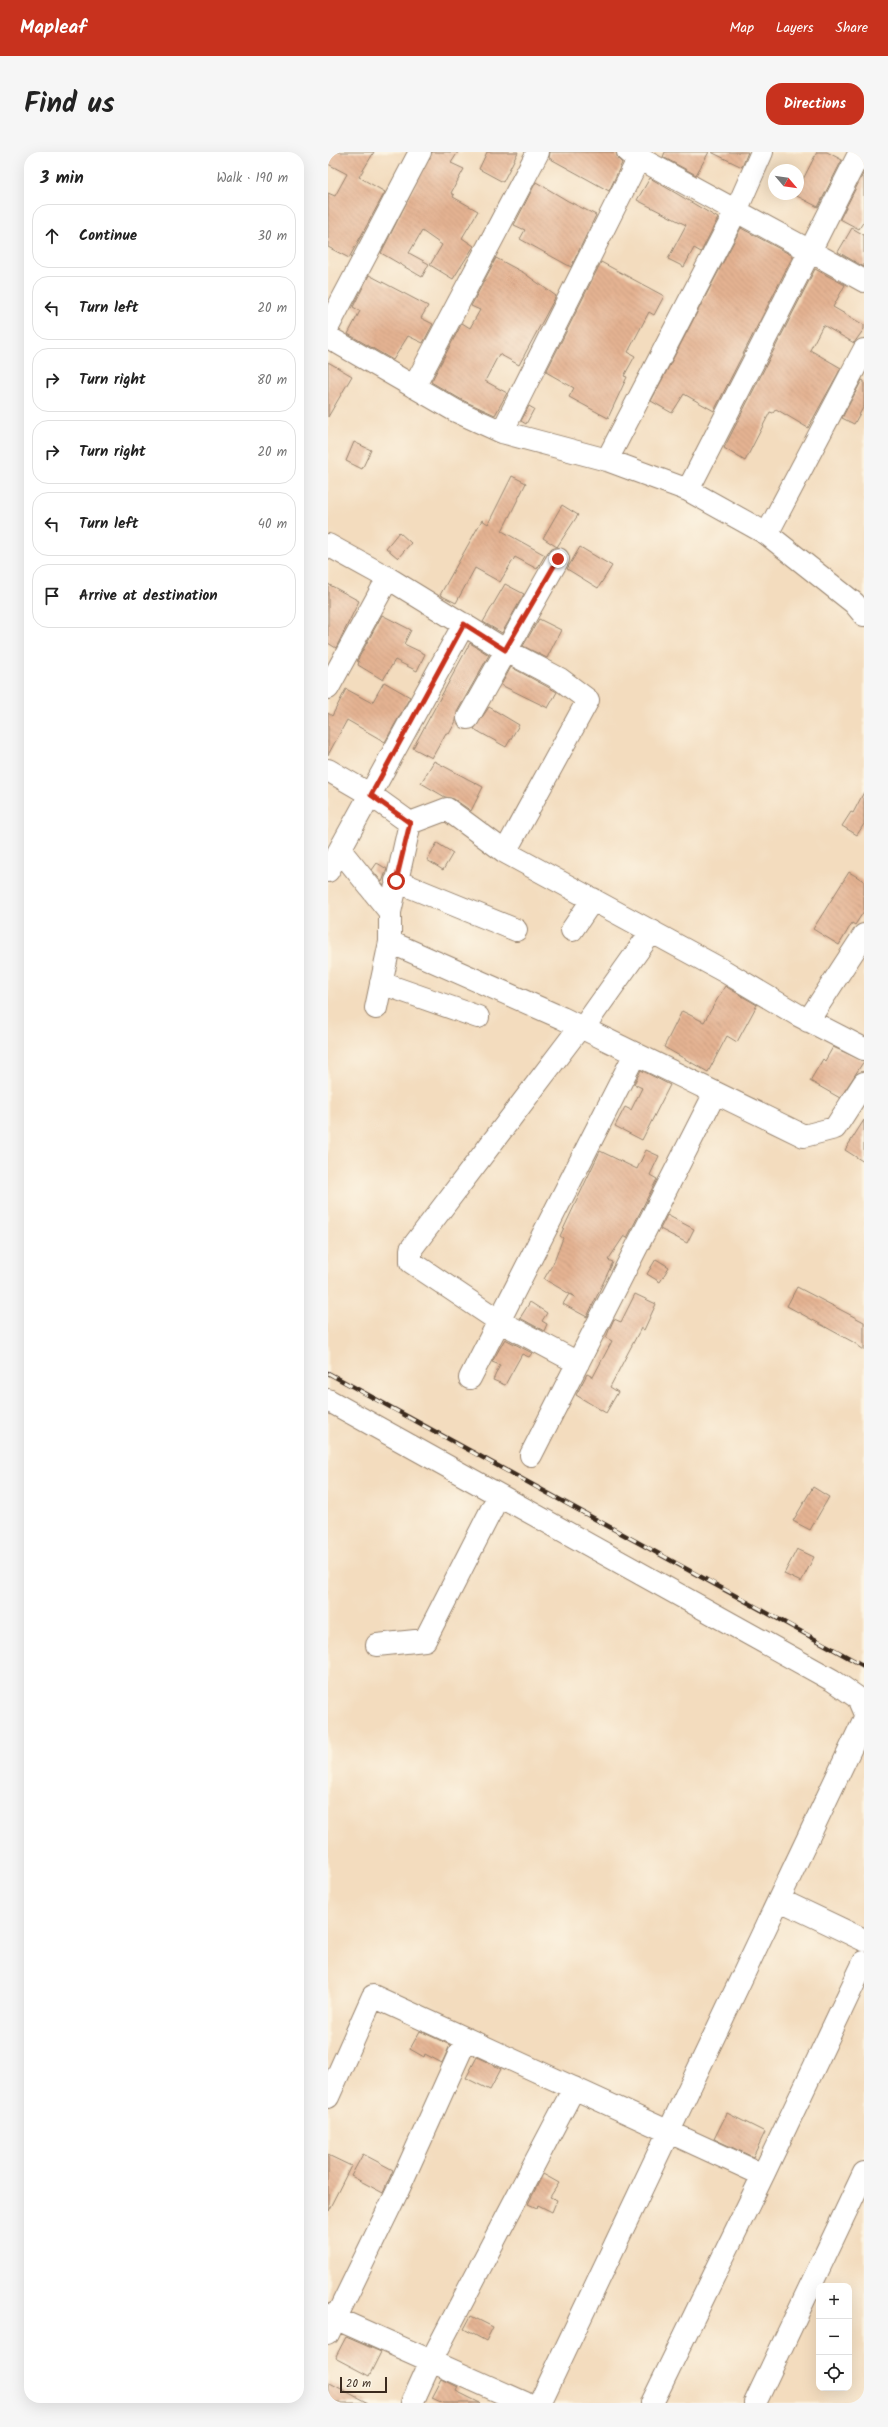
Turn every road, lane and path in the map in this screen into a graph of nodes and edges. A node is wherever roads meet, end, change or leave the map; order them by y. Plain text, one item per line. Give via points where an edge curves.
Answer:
1 (420, 152) edge
2 (538, 152) edge
3 (762, 152) edge
4 (860, 152) edge
5 (633, 155) edge
6 (736, 211) junction
7 (810, 251) junction
8 (864, 281) edge
9 (328, 327) edge
10 (328, 337) edge
11 (864, 350) edge
12 (414, 387) junction
13 (502, 432) junction
14 (607, 460) junction
15 (688, 490) junction
16 (767, 534) junction
17 (328, 545) edge
18 (558, 559) dead end
19 (388, 578) junction
20 (864, 615) edge
21 (464, 624) junction
22 (505, 650) junction
23 (328, 688) edge
24 (468, 718) dead end
25 (328, 770) edge
26 (371, 795) junction
27 (410, 823) junction
28 (340, 850) junction
29 (505, 852) junction
30 (328, 870) edge
31 (396, 881) junction
32 (593, 899) junction
33 (390, 912) junction
34 (516, 930) dead end
35 (572, 930) dead end
36 (652, 931) junction
37 (864, 935) edge
38 (390, 942) junction
39 (381, 983) junction
40 (376, 1008) dead end
41 (478, 1017) dead end
42 (808, 1020) junction
43 (582, 1027) junction
44 (864, 1049) edge
45 (635, 1054) junction
46 (864, 1083) edge
47 (715, 1094) junction
48 (499, 1321) junction
49 (578, 1363) junction
50 (470, 1378) dead end
51 (328, 1400) edge
52 (532, 1455) dead end
53 (499, 1495) junction
54 (377, 1645) dead end
55 (864, 1712) edge
56 (864, 1720) edge
57 (780, 1900) junction
58 (864, 1940) edge
59 (864, 1962) edge
60 (466, 2039) junction
61 (574, 2088) junction
62 (328, 2097) edge
63 (670, 2131) junction
64 (864, 2172) edge
65 (763, 2175) junction
66 (330, 2322) edge
67 (431, 2361) junction
68 (412, 2403) edge
69 (525, 2403) edge
70 (540, 2403) edge
71 (652, 2403) edge
72 (755, 2403) edge

1 - 9 street
2 - 12 street
3 - 6 street
4 - 7 street
5 - 6 street
5 - 13 street
6 - 7 street
6 - 14 street
7 - 8 street
7 - 15 street
10 - 12 street
11 - 16 street
12 - 13 street via 456,411
13 - 14 street
14 - 15 street
15 - 16 street
16 - 20 street via 854,603
17 - 19 street
18 - 22 street
19 - 21 street
19 - 23 street
21 - 22 street
21 - 26 street
22 - 24 street
22 - 29 street via 560,679 588,700
25 - 26 street
26 - 27 street
26 - 28 street
27 - 29 street via 447,809
27 - 31 street
28 - 30 street
28 - 33 street
29 - 32 street
31 - 33 street
31 - 34 street
32 - 35 street
32 - 36 street
33 - 38 street
36 - 42 street
36 - 43 street
37 - 42 street
38 - 39 street
38 - 43 street
39 - 40 street
39 - 41 street
42 - 44 street
43 - 45 street
43 - 48 street via 410,1249 411,1262
45 - 47 street
45 - 48 street
46 - 47 street via 835,1128 804,1136
47 - 49 street
48 - 49 street
48 - 50 street
49 - 52 street
51 - 53 street
53 - 54 street via 425,1640
53 - 55 street via 832,1680 858,1698
56 - 57 street
57 - 58 street
57 - 63 street
59 - 65 street
60 - 61 street
60 - 62 street via 373,1996
60 - 66 street via 398,2190
61 - 63 street
61 - 67 street
63 - 65 street
63 - 70 street
64 - 72 street
65 - 71 street
66 - 67 street
67 - 68 street
67 - 69 street

